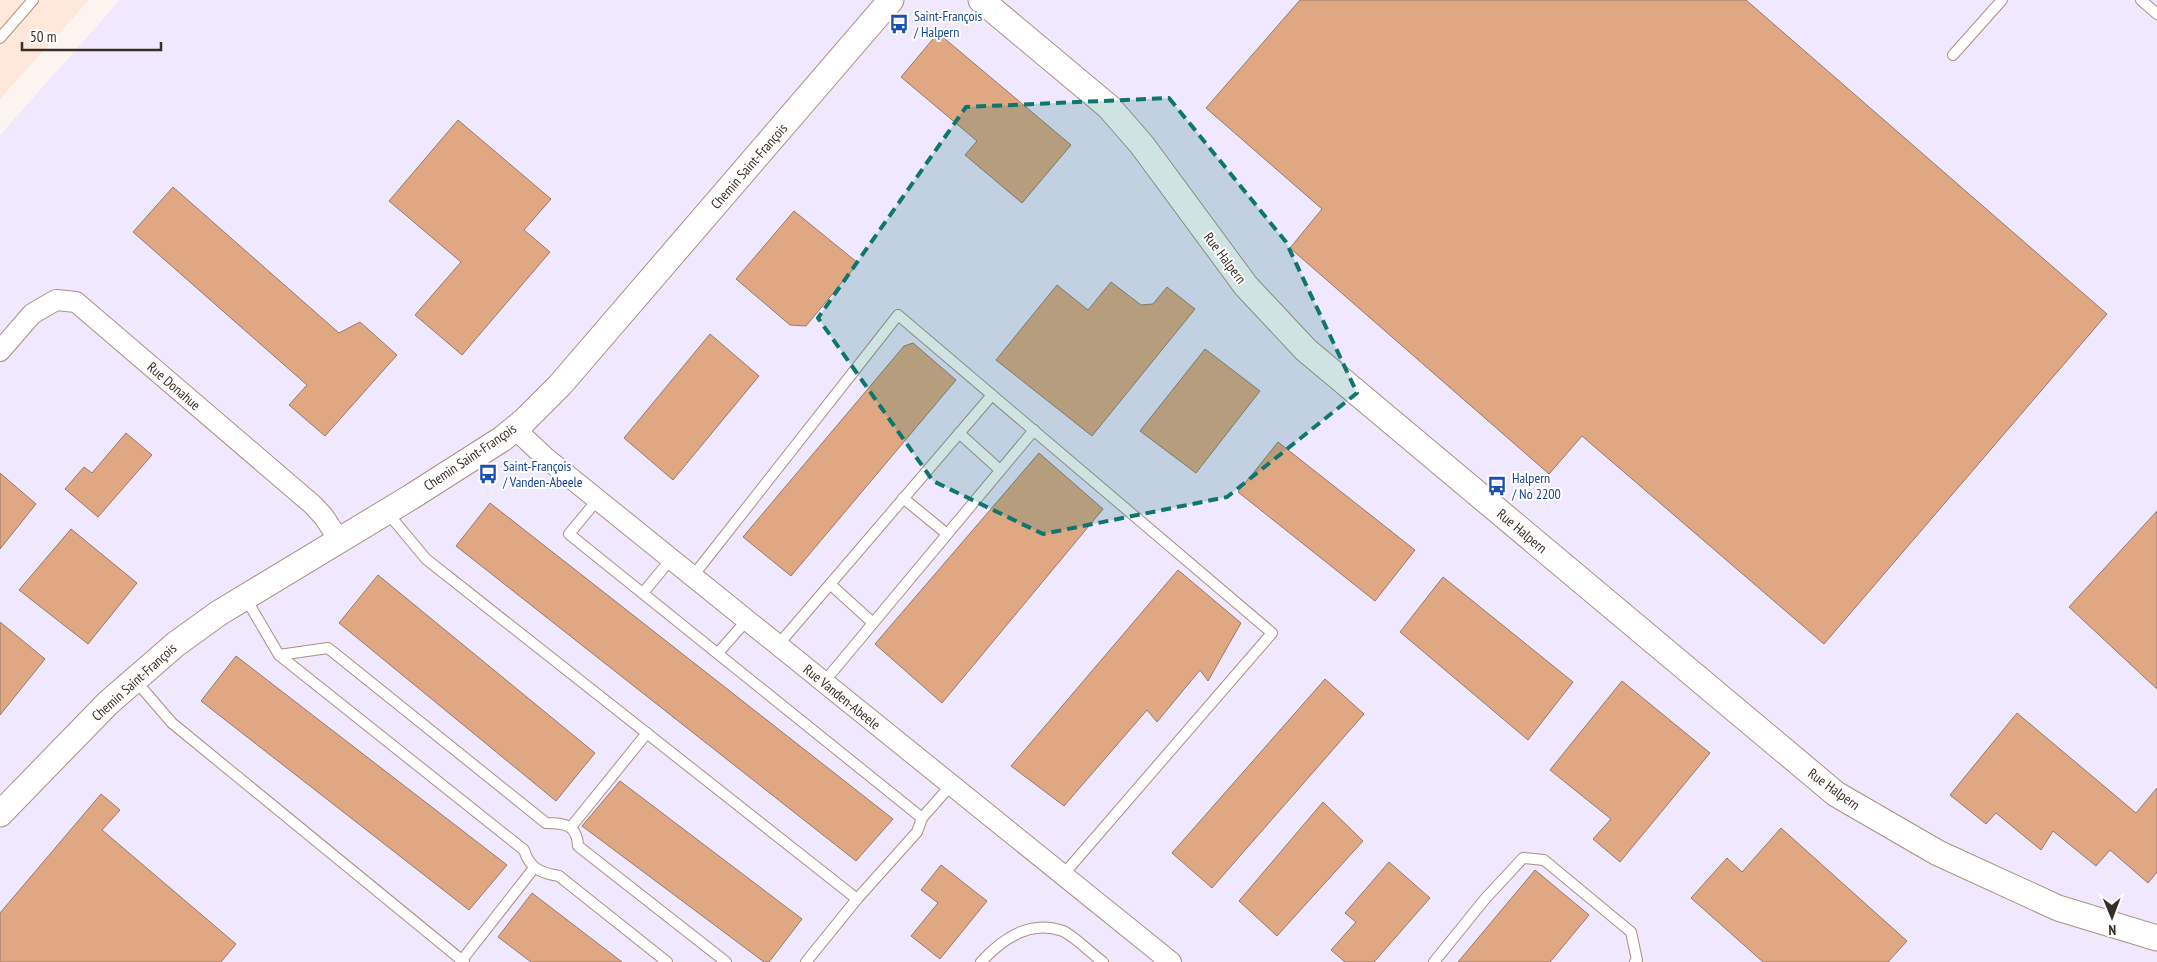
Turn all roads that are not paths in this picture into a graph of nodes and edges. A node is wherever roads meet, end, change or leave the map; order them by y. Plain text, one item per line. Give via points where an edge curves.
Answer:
1 (33, 0) edge
2 (891, 0) edge
3 (981, 0) edge
4 (2002, 0) edge
5 (2141, 0) edge
6 (2157, 14) edge
7 (0, 38) edge
8 (1953, 56) dead end
9 (0, 351) edge
10 (992, 395) junction
11 (515, 429) junction
12 (1034, 430) junction
13 (959, 433) junction
14 (1000, 470) junction
15 (903, 498) junction
16 (598, 500) junction
17 (386, 512) junction
18 (947, 534) junction
19 (339, 540) junction
20 (671, 559) junction
21 (693, 576) junction
22 (830, 584) junction
23 (643, 593) junction
24 (245, 597) junction
25 (747, 620) junction
26 (873, 623) junction
27 (778, 645) junction
28 (718, 653) junction
29 (279, 654) junction
30 (134, 678) junction
31 (824, 682) junction
32 (647, 733) junction
33 (951, 784) junction
34 (0, 814) edge
35 (922, 818) junction
36 (570, 827) junction
37 (534, 868) junction
38 (1063, 875) junction
39 (857, 899) junction
40 (2157, 938) edge
41 (463, 961) edge
42 (667, 962) edge
43 (726, 962) edge
44 (806, 962) edge
45 (981, 962) edge
46 (1103, 962) edge
47 (1171, 962) edge
48 (1434, 962) edge
49 (1635, 962) edge

1 - 7 lane
2 - 11 street, Chemin Saint-François via 560,384
3 - 40 street, Rue Halpern via 1109,106 1142,145 1246,286 1306,350 1836,794 1938,853 2058,908
4 - 8 lane
5 - 6 lane
9 - 19 street, Rue Donahue via 32,314 56,300 76,302 313,505
10 - 12 lane
10 - 13 lane
10 - 21 lane via 898,315
11 - 16 street, Rue Vanden-Abeele
11 - 17 street, Chemin Saint-François
12 - 14 lane
12 - 38 lane via 1272,633
13 - 14 lane
13 - 15 lane
14 - 18 lane
15 - 18 lane
15 - 22 lane
16 - 20 street, Rue Vanden-Abeele
16 - 23 lane via 569,534
17 - 19 street, Chemin Saint-François
17 - 32 lane via 426,558
18 - 26 lane
19 - 24 street, Chemin Saint-François
20 - 21 street, Rue Vanden-Abeele
20 - 23 lane
21 - 25 street, Rue Vanden-Abeele
22 - 26 lane
22 - 27 lane
23 - 28 lane
24 - 29 lane
24 - 30 street, Chemin Saint-François via 198,627
25 - 27 street, Rue Vanden-Abeele
25 - 28 lane
26 - 31 lane
27 - 31 street, Rue Vanden-Abeele
28 - 35 lane
29 - 36 lane via 328,648 546,823
29 - 37 lane via 524,850
30 - 34 street, Chemin Saint-François
30 - 41 lane via 172,723
31 - 33 street, Rue Vanden-Abeele
32 - 36 lane
32 - 39 lane
33 - 35 lane
33 - 38 street, Rue Vanden-Abeele
35 - 39 lane via 917,832
36 - 43 lane via 578,836 578,846
37 - 41 lane
37 - 42 lane via 559,876
38 - 47 street, Rue Vanden-Abeele
39 - 44 lane
45 - 46 lane via 996,946 1030,928 1064,931
48 - 49 lane via 1522,858 1544,860 1631,932

